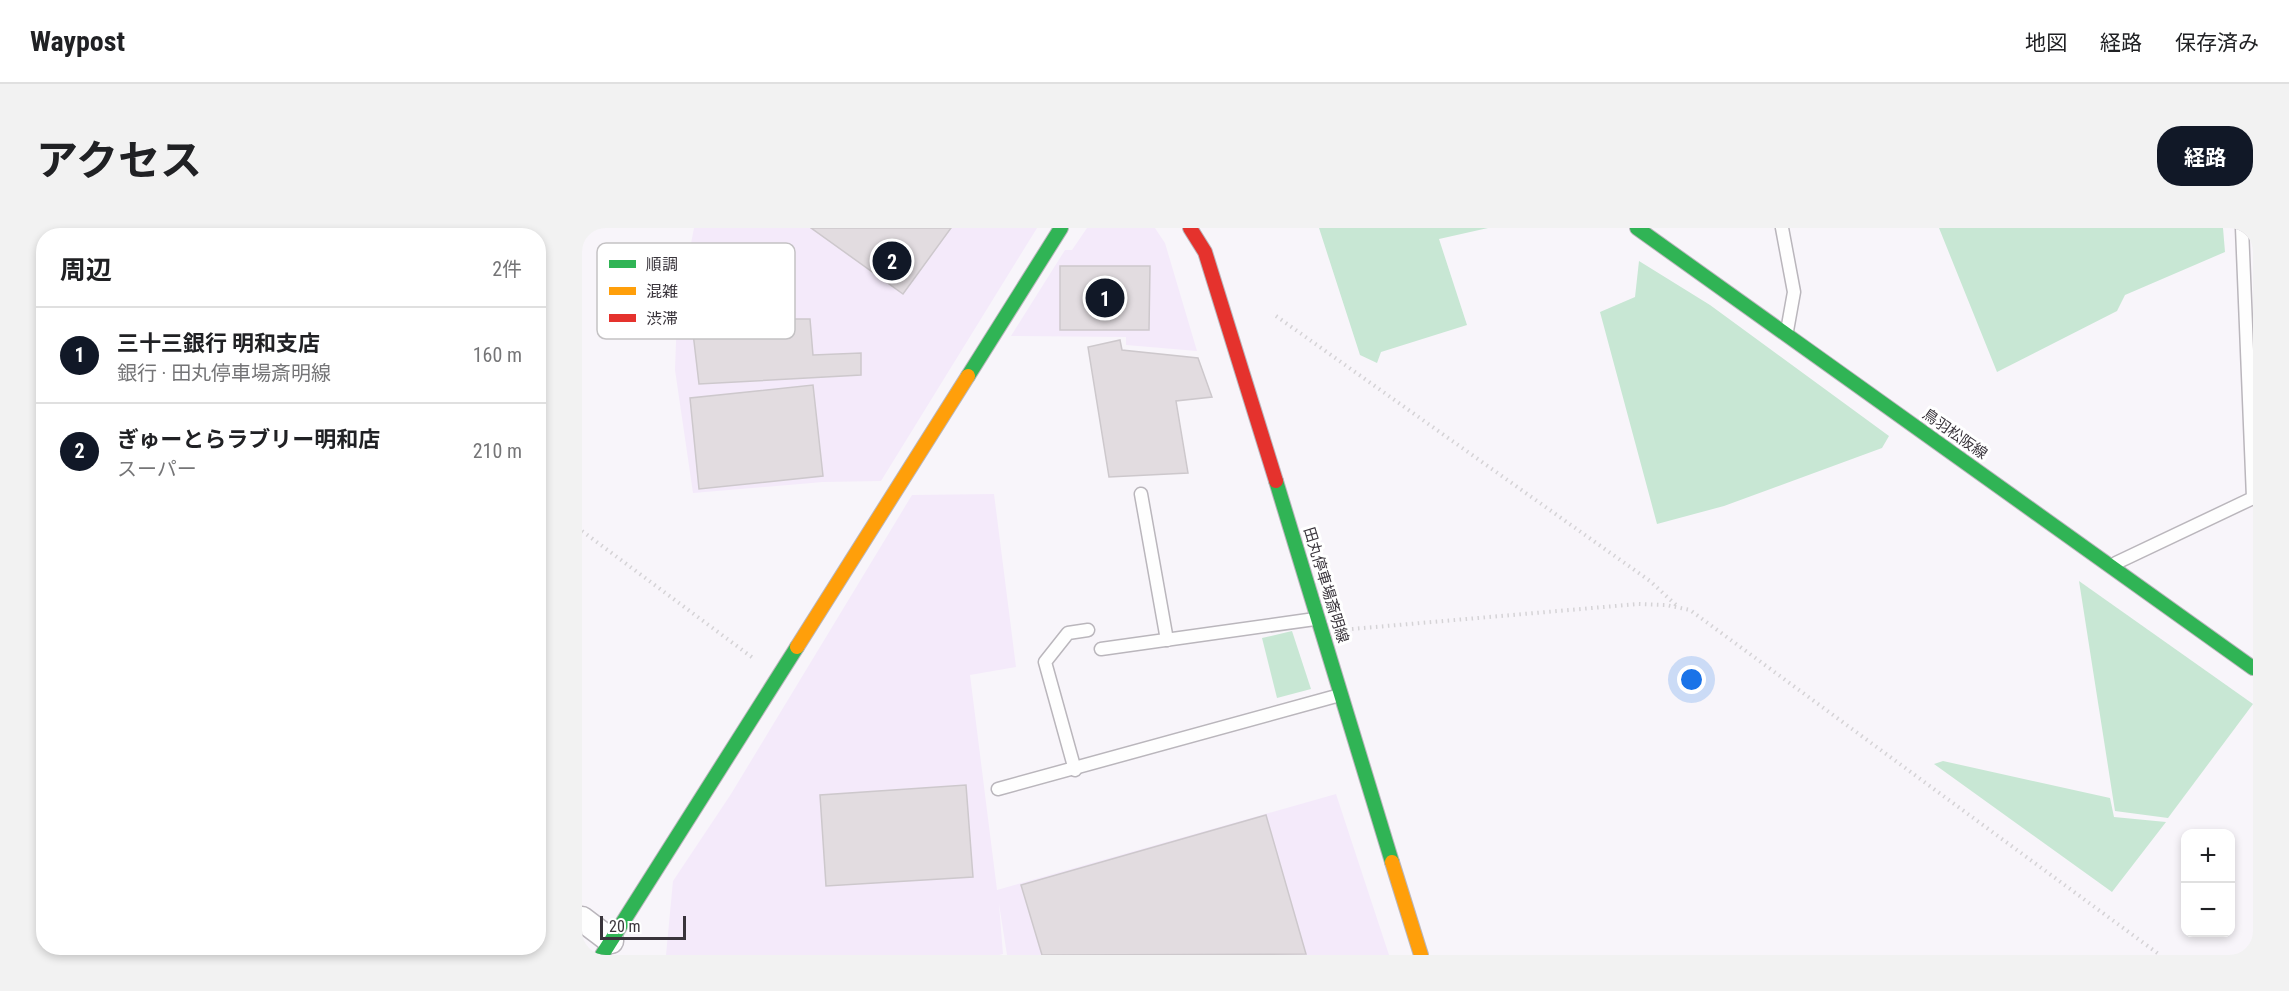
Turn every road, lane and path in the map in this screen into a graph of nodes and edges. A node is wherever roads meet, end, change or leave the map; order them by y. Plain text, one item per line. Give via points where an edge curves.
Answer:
1 (1061, 228) edge
2 (1190, 228) edge
3 (1637, 228) edge
4 (1782, 228) edge
5 (2241, 228) edge
6 (2248, 246) edge
7 (1276, 316) dead end
8 (1787, 335) junction
9 (2252, 412) edge
10 (1141, 494) dead end
11 (2253, 498) edge
12 (582, 531) edge
13 (2112, 564) junction
14 (1677, 606) junction
15 (1321, 625) junction
16 (1088, 630) dead end
17 (1167, 640) junction
18 (1101, 650) dead end
19 (2253, 668) edge
20 (778, 677) junction
21 (1341, 695) junction
22 (1075, 770) junction
23 (998, 789) dead end
24 (582, 920) edge
25 (607, 948) edge
26 (1420, 955) edge
27 (2160, 955) edge

1 - 20 main road
2 - 15 main road, 田丸停車場斎明線 via 1205,252
3 - 8 main road, 鳥羽松阪線
4 - 8 lane via 1794,292
5 - 6 lane
6 - 9 lane
7 - 14 path via 1650,581
8 - 13 main road, 鳥羽松阪線
9 - 11 lane
10 - 17 lane
11 - 13 lane
12 - 20 path
13 - 19 main road, 鳥羽松阪線
14 - 15 path via 1638,604
14 - 27 path via 1697,613
15 - 17 lane
15 - 21 main road, 田丸停車場斎明線
16 - 22 lane via 1068,633 1045,662
17 - 18 lane
20 - 25 main road
21 - 22 lane
21 - 26 main road, 田丸停車場斎明線
22 - 23 lane
24 - 25 street

